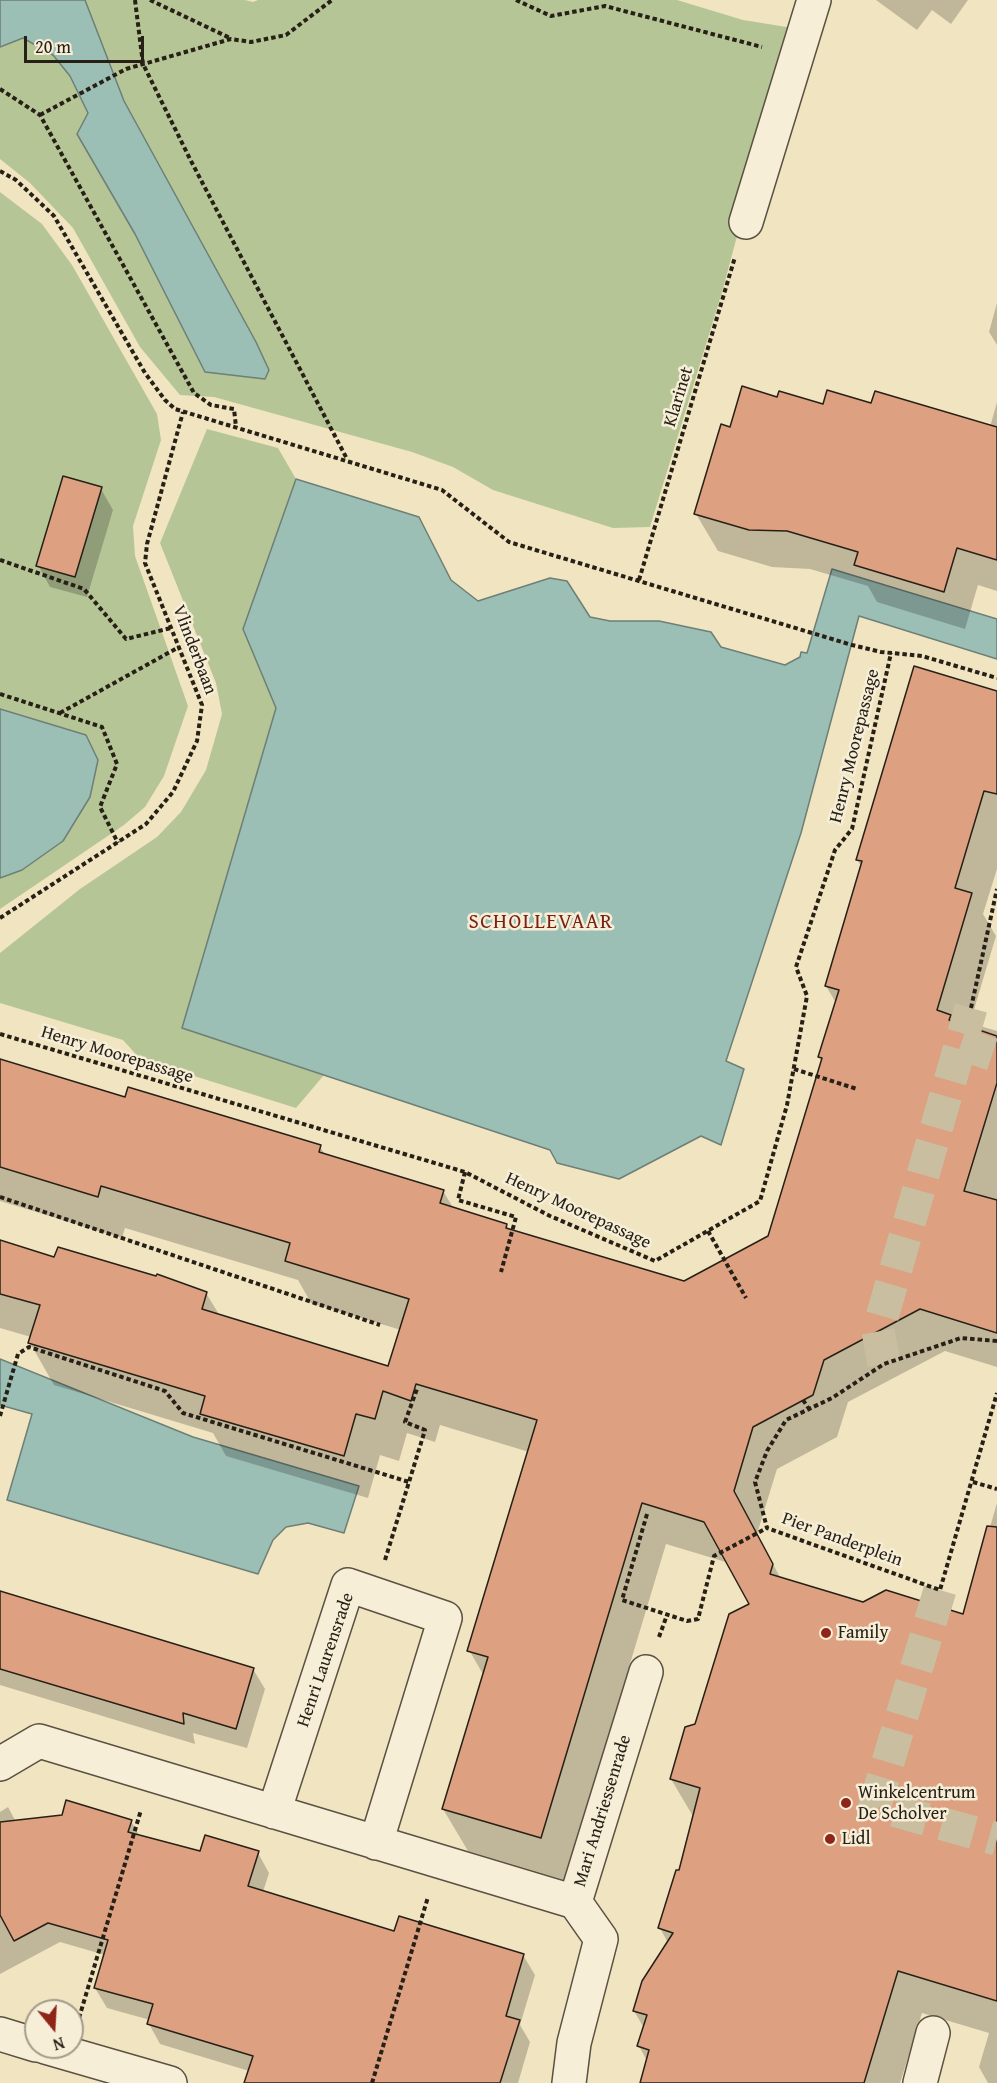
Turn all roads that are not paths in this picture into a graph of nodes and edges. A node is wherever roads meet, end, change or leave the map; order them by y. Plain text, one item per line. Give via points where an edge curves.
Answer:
1 (814, 0) edge
2 (746, 222) road end
3 (646, 1672) dead end
4 (0, 1764) edge
5 (274, 1812) junction
6 (376, 1843) junction
7 (574, 1902) junction
8 (933, 2033) dead end
9 (0, 2034) edge
10 (24, 2041) edge
11 (84, 2058) edge
12 (170, 2083) edge
13 (569, 2083) edge
14 (920, 2083) edge

1 - 2 street
3 - 7 street, Mari Andriessenrade
4 - 5 street via 39,1741
5 - 6 street
5 - 6 street, Henri Laurensrade via 348,1585 445,1618
6 - 7 street
7 - 13 street, Mari Andriessenrade via 601,1939 574,2043
8 - 14 street
9 - 10 street
11 - 12 street

